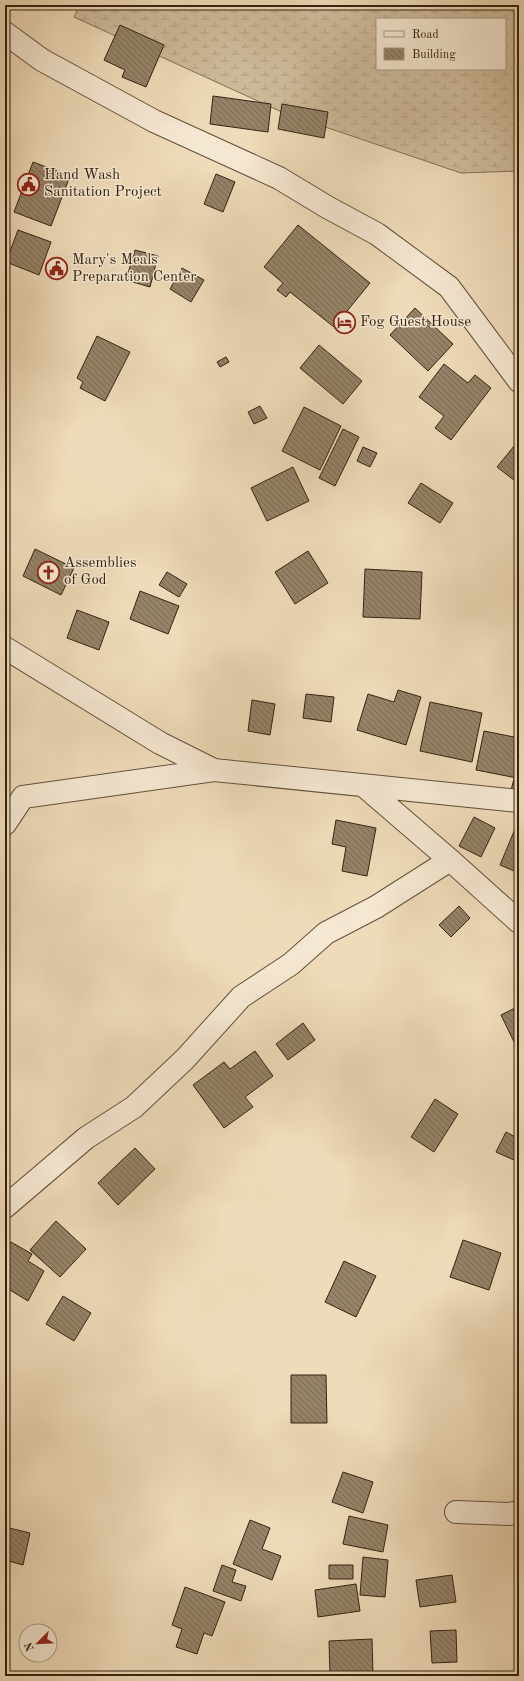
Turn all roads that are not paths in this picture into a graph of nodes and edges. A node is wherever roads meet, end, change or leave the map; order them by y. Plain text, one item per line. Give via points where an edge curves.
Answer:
1 (5, 33) edge
2 (519, 381) edge
3 (5, 648) edge
4 (214, 770) junction
5 (364, 786) junction
6 (519, 801) edge
7 (5, 824) edge
8 (450, 860) junction
9 (519, 922) edge
10 (5, 1207) edge
11 (456, 1512) dead end
12 (519, 1512) edge

1 - 2 street via 42,60 154,121 279,178 377,234 449,287
3 - 4 street via 160,744
4 - 5 street
4 - 7 street via 23,797
5 - 6 street
5 - 8 street
8 - 9 street
8 - 10 street via 376,907 326,933 291,964 241,997 185,1059 134,1107 86,1138
11 - 12 street

